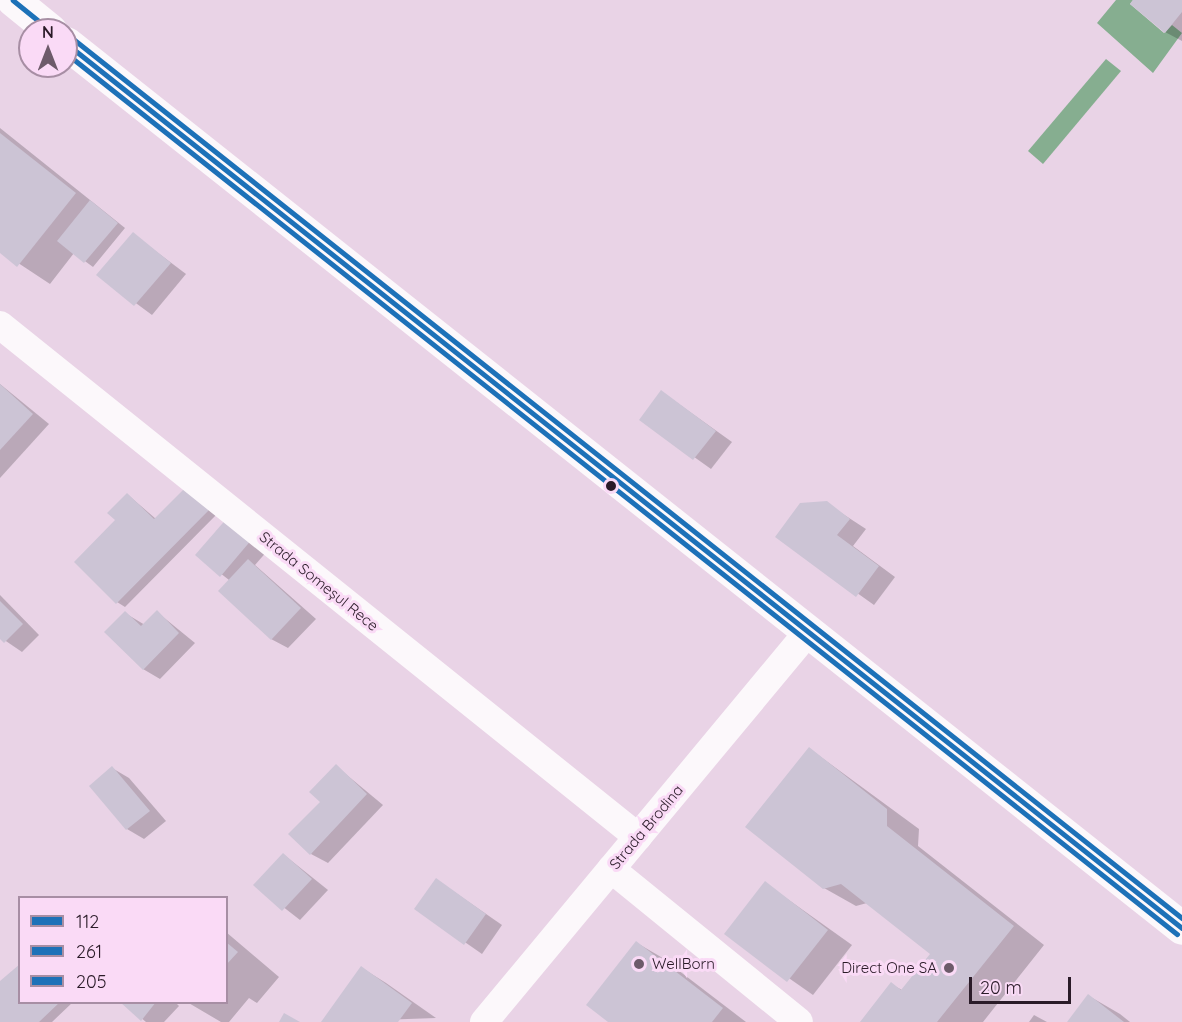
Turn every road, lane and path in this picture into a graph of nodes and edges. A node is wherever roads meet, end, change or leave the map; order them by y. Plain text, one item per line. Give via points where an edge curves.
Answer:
1 (13, 0) edge
2 (35, 18) edge
3 (78, 53) edge
4 (0, 325) edge
5 (808, 632) junction
6 (638, 837) junction
7 (611, 869) junction
8 (1182, 928) edge
9 (484, 1022) edge
10 (799, 1022) edge

1 - 2 main road
3 - 5 main road
4 - 6 street, Strada Someșul Rece
5 - 6 street, Strada Brodina
5 - 8 main road
6 - 7 street, Strada Brodina
7 - 9 street, Strada Brodina
7 - 10 street

